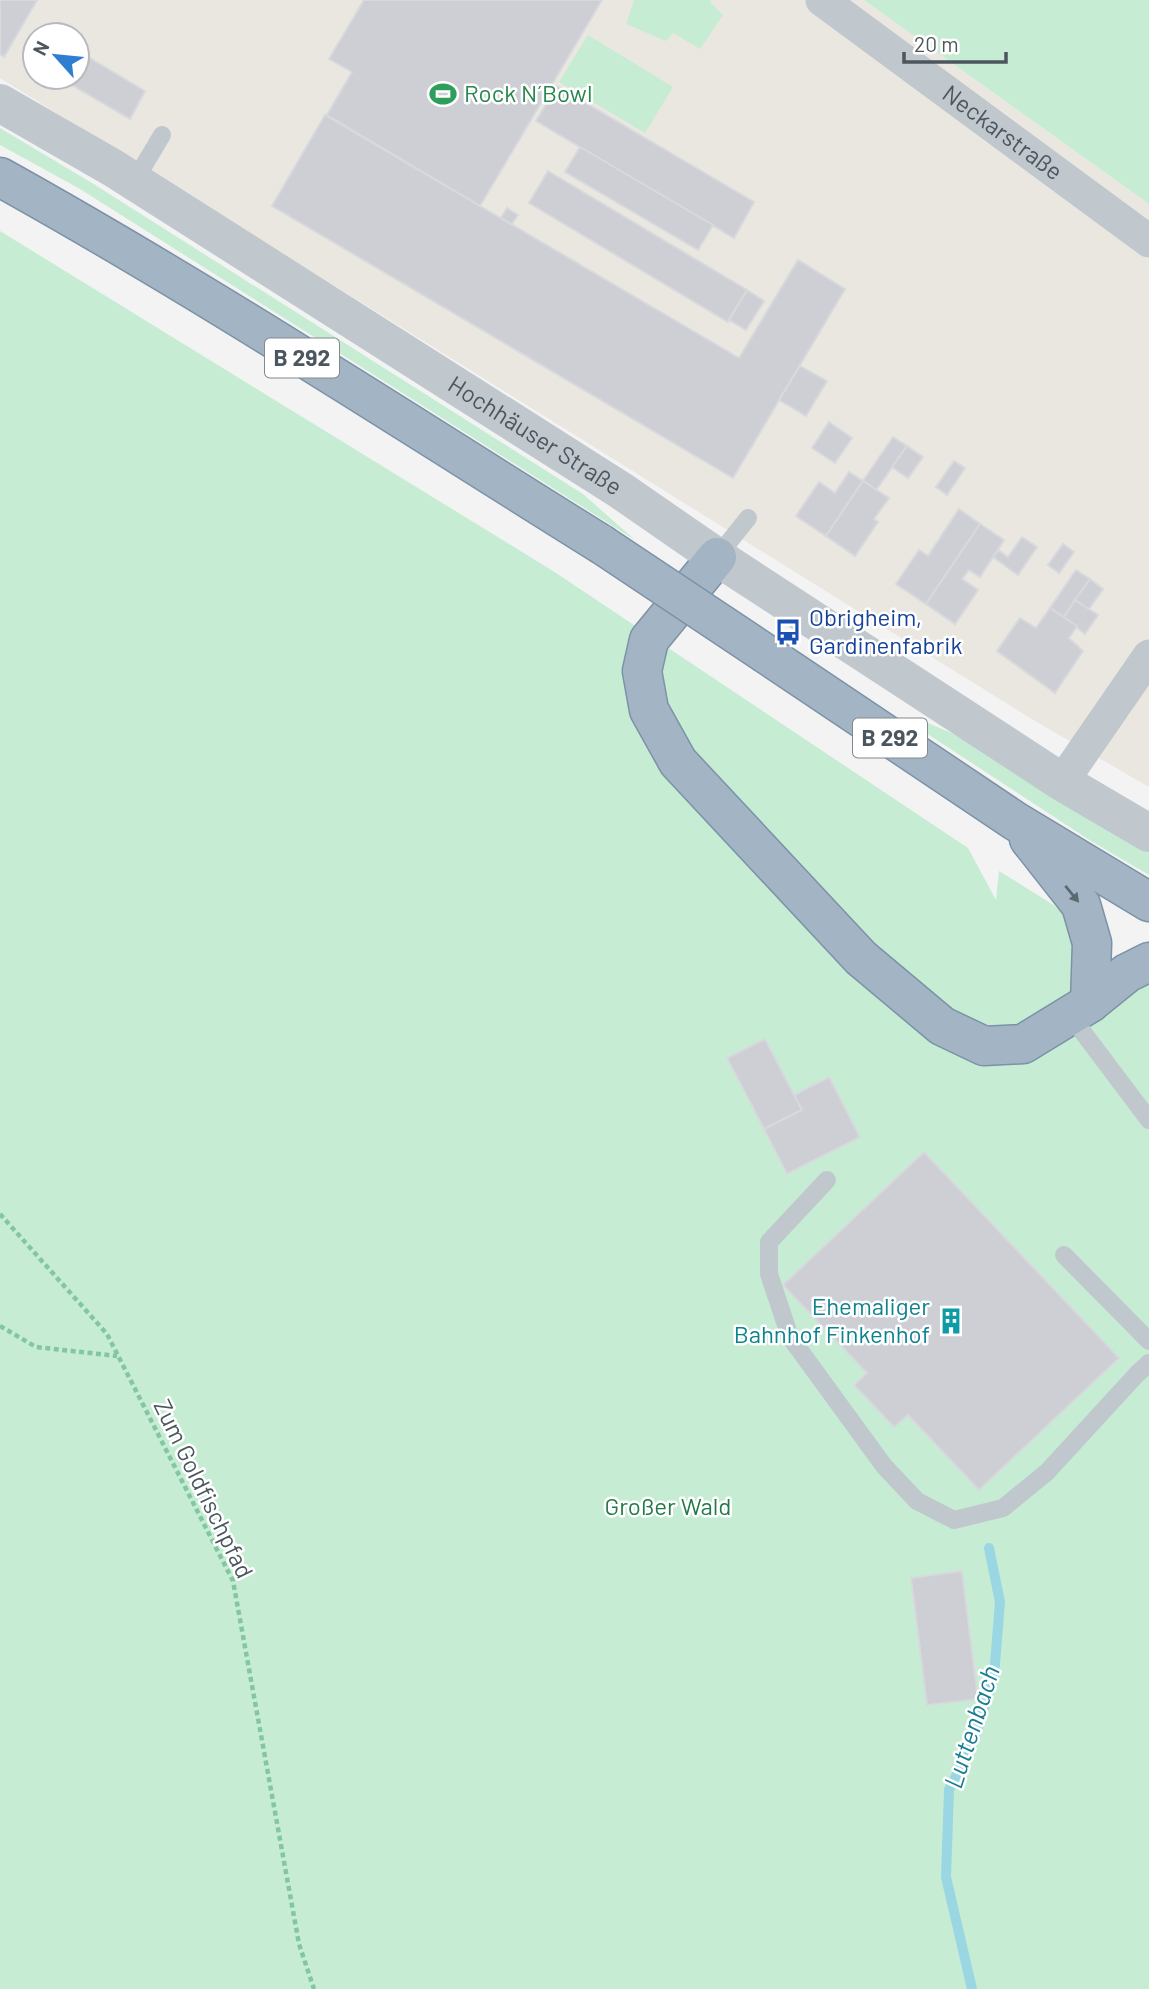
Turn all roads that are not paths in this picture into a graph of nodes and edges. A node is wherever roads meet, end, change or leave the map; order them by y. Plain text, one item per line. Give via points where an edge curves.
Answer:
1 (822, 0) edge
2 (0, 103) edge
3 (162, 135) dead end
4 (0, 177) edge
5 (134, 182) junction
6 (1149, 241) edge
7 (748, 518) dead end
8 (717, 557) junction
9 (1149, 656) edge
10 (1062, 782) junction
11 (1015, 821) junction
12 (1149, 834) edge
13 (1149, 902) edge
14 (1149, 962) edge
15 (1080, 1009) junction
16 (1149, 1120) edge
17 (827, 1180) dead end
18 (1064, 1255) dead end
19 (1149, 1341) edge
20 (1149, 1363) edge

1 - 6 street, Neckarstraße
2 - 5 street, Hochhäuser Straße
3 - 5 lane
4 - 11 highway, B 292, bridge via 205,298 601,544
5 - 8 street, Hochhäuser Straße via 620,490
7 - 8 lane
8 - 10 street, Hochhäuser Straße
8 - 15 highway via 649,640 642,671 649,710 678,762 861,958 942,1026 984,1046 1023,1044
9 - 10 street
10 - 12 street, Hochhäuser Straße
11 - 13 highway, B 292
11 -> 15 highway via 1081,905 1092,943
14 - 15 highway
15 - 16 lane
17 - 20 lane via 769,1242 769,1274 790,1337 884,1466 917,1502 954,1520 1003,1508 1047,1472
18 - 19 lane

